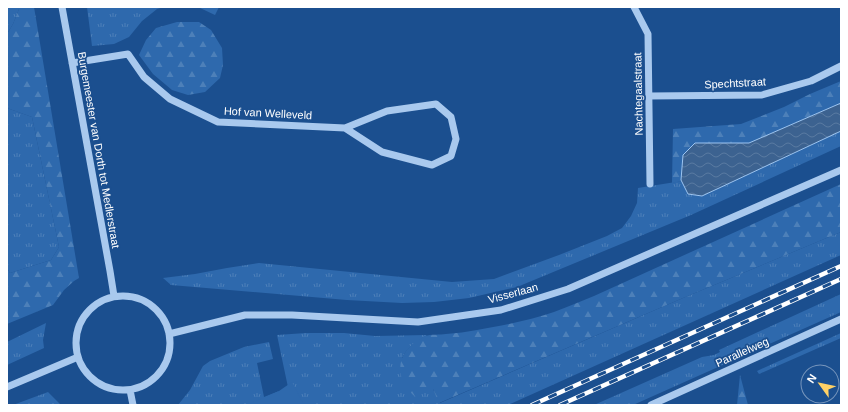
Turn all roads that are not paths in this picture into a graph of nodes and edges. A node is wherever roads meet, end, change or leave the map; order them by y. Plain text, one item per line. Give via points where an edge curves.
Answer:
1 (62, 7) edge
2 (634, 7) edge
3 (72, 63) junction
4 (841, 66) edge
5 (649, 96) junction
6 (345, 128) junction
7 (841, 170) edge
8 (650, 184) dead end
9 (114, 296) junction
10 (841, 320) edge
11 (169, 334) junction
12 (78, 357) junction
13 (7, 387) edge
14 (130, 390) junction
15 (133, 405) edge
16 (652, 405) edge

1 - 3 street, Burgemeester van Dorth tot Medlerstraat
2 - 5 street, Nachtegaalstraat via 648,34
3 - 6 street, Hof van Welleveld via 128,54 144,77 170,99 218,122
3 - 9 street, Burgemeester van Dorth tot Medlerstraat
4 - 5 street, Spechtstraat via 811,81 762,95
5 - 8 street, Nachtegaalstraat
6 - 6 street, Hof van Welleveld via 382,152 432,165 450,156 456,139 451,117 436,104 387,111
7 - 11 street, Visserlaan via 568,289 501,310 418,322 245,315
9 - 11 street via 132,296 149,304 162,317
9 - 12 street via 97,303 84,316 77,333
10 - 16 street, Parallelweg
11 - 14 street via 169,353 161,370 148,383
12 - 13 street
12 - 14 street via 83,368 95,381 112,389
14 - 15 street

